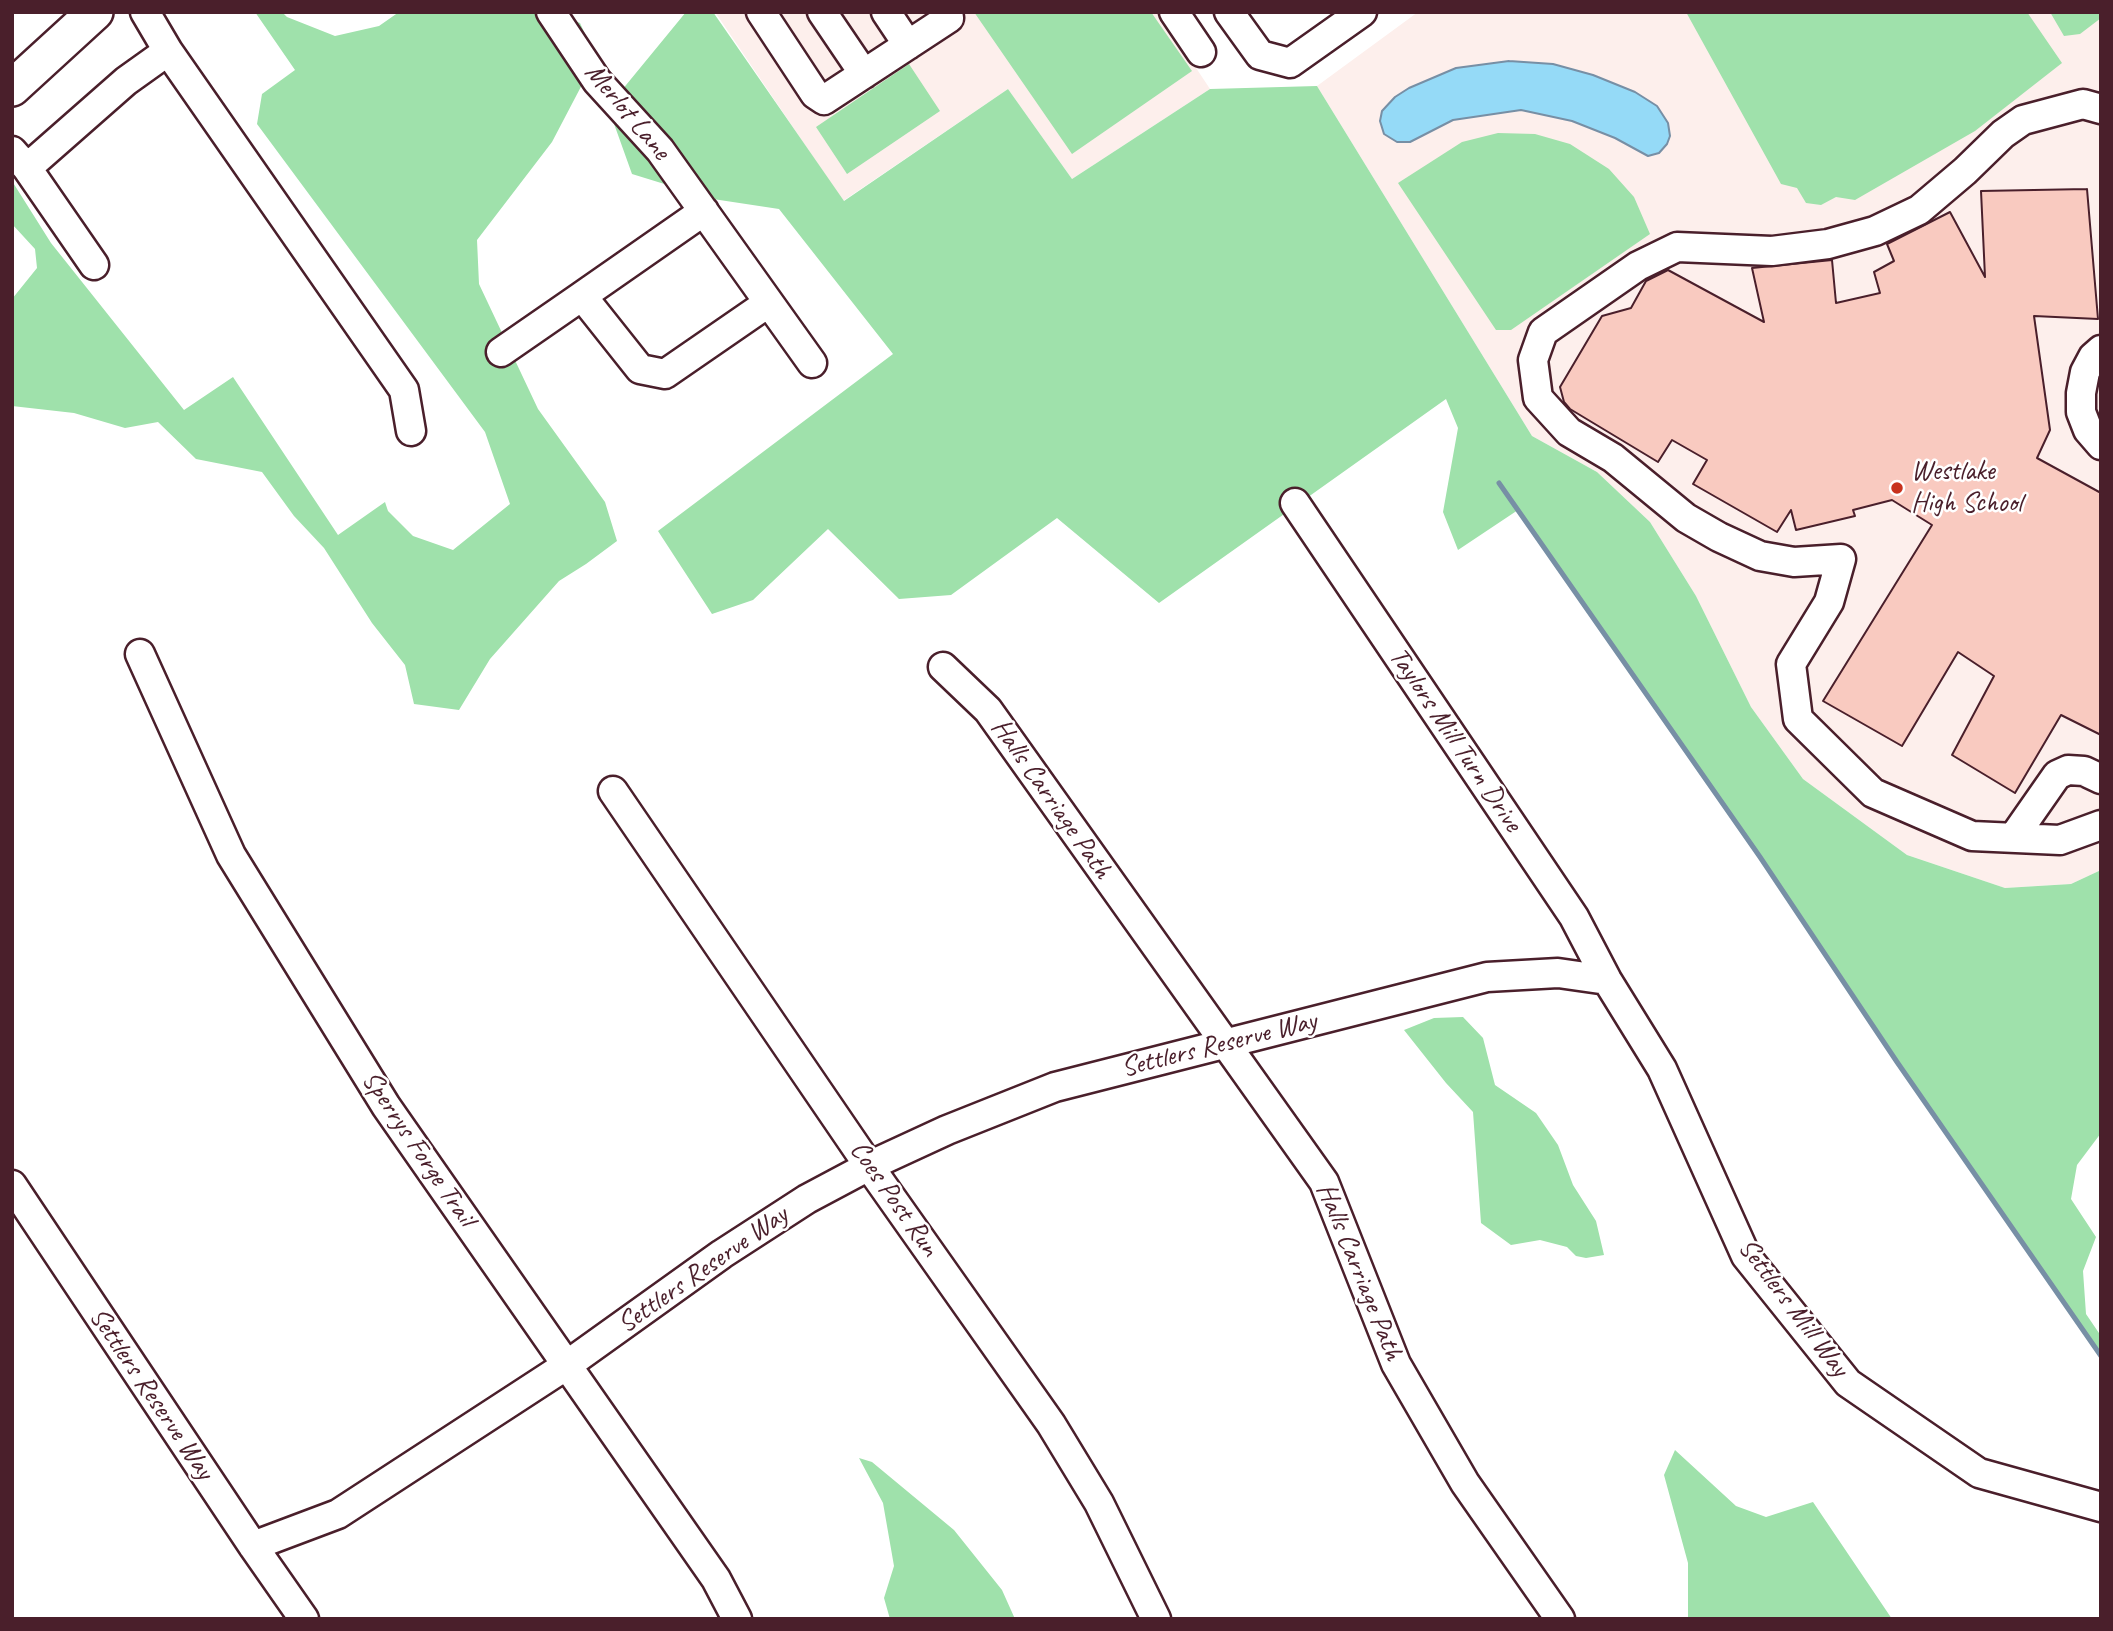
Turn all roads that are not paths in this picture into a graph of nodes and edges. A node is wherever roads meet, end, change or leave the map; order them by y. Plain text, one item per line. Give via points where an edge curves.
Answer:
1 (95, 12) edge
2 (145, 12) edge
3 (551, 12) edge
4 (761, 12) edge
5 (822, 12) edge
6 (886, 12) edge
7 (948, 12) edge
8 (1174, 12) edge
9 (1228, 12) edge
10 (1362, 12) edge
11 (908, 45) junction
12 (168, 51) junction
13 (1201, 52) dead end
14 (864, 74) junction
15 (12, 88) edge
16 (2099, 105) edge
17 (20, 159) edge
18 (704, 211) junction
19 (94, 265) dead end
20 (582, 296) junction
21 (768, 303) junction
22 (2101, 350) edge
23 (501, 352) dead end
24 (811, 363) dead end
25 (411, 430) dead end
26 (2101, 445) edge
27 (1295, 503) dead end
28 (140, 654) dead end
29 (943, 667) dead end
30 (2101, 779) edge
31 (613, 791) dead end
32 (2101, 825) edge
33 (2013, 838) junction
34 (1607, 980) junction
35 (1224, 1044) junction
36 (869, 1166) junction
37 (12, 1185) edge
38 (567, 1365) junction
39 (2101, 1507) edge
40 (253, 1546) junction
41 (304, 1619) edge
42 (737, 1619) edge
43 (1156, 1619) edge
44 (1560, 1619) edge

1 - 15 main road
2 - 12 street
3 - 18 street, Merlot Lane via 597,81 660,149
4 - 14 street via 820,99
5 - 14 street
6 - 11 street
7 - 11 street via 949,18
8 - 13 street
9 - 10 street via 1260,55 1290,63
11 - 14 street
12 - 17 street
12 - 25 street via 404,390
16 - 33 street via 2084,104 2023,120 1919,210 1875,231 1828,244 1772,251 1677,247 1638,266 1543,332 1533,360 1538,398 1569,432 1613,458 1686,518 1760,556 1794,562 1841,559 1829,602 1791,664 1798,719 1873,793 1972,836
17 - 19 street
18 - 20 street
18 - 21 street, Merlot Lane
20 - 21 street via 640,369 665,374
20 - 23 street
21 - 24 street, Merlot Lane
22 - 26 street via 2085,372 2081,393 2081,412
27 - 34 street, Taylors Mill Turn Drive via 1574,917
28 - 38 street, Sperrys Forge Trail via 231,855 386,1106
29 - 35 street, Halls Carriage Path via 988,710
30 - 33 street via 2068,769 2056,775
31 - 36 street, Coes Post Run
32 - 33 street via 2060,840
34 - 35 street, Settlers Reserve Way via 1558,973 1487,977
34 - 39 street, Settlers Mill Way via 1662,1069 1746,1256 1848,1383 1979,1473
35 - 36 street, Settlers Reserve Way via 1055,1087
35 - 44 street, Halls Carriage Path via 1324,1182 1396,1364 1465,1483
36 - 38 street, Settlers Reserve Way via 807,1199 722,1254
36 - 43 street, Coes Post Run via 1051,1424 1099,1503
37 - 40 street, Settlers Reserve Way
38 - 40 street, Settlers Reserve Way via 338,1514
38 - 42 street, Sperrys Forge Trail via 716,1579
40 - 41 street

